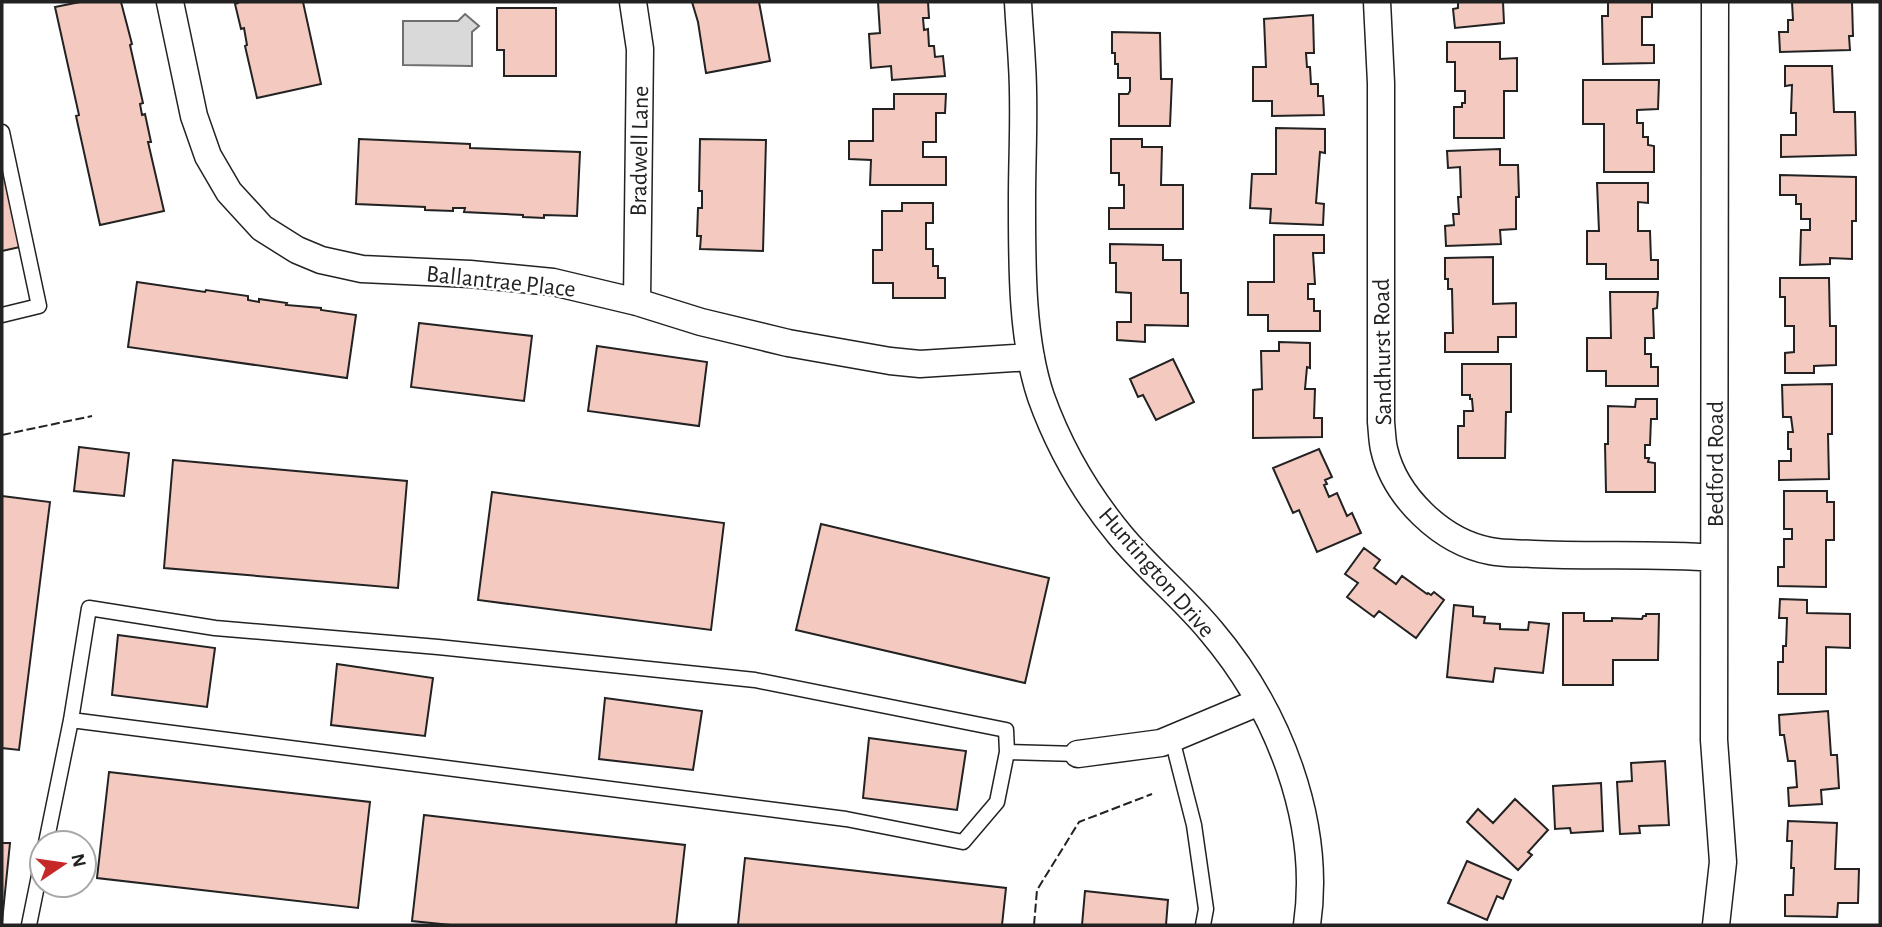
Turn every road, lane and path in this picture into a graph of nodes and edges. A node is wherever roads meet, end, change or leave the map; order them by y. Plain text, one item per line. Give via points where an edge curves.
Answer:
1 (170, 2) edge
2 (634, 2) edge
3 (1018, 2) edge
4 (1377, 2) edge
5 (1715, 2) edge
6 (2, 132) edge
7 (637, 302) junction
8 (2, 315) edge
9 (1031, 357) junction
10 (1714, 558) junction
11 (1259, 702) junction
12 (71, 720) junction
13 (1172, 739) junction
14 (1007, 752) junction
15 (1078, 754) joint
16 (49, 829) edge
17 (34, 899) edge
18 (29, 925) edge
19 (1203, 925) edge
20 (1307, 925) edge
21 (1716, 925) edge

1 - 7 street, Ballantrae Place via 194,116 208,156 229,192 262,228 321,260 362,269 553,282
2 - 7 street, Bradwell Lane via 640,49
3 - 9 street, Huntington Drive via 1023,67 1022,275
4 - 10 street, Sandhurst Road via 1381,422 1385,451 1398,482 1434,526 1489,551
5 - 10 street, Bedford Road
6 - 8 lane via 39,306
7 - 9 street, Ballantrae Place via 701,322 890,361 920,364
9 - 11 street, Huntington Drive via 1062,446 1090,494 1120,536 1211,631
10 - 21 street, Bedford Road via 1714,740 1723,862
11 - 13 street
11 - 20 street, Huntington Drive via 1291,772 1304,825 1310,879
12 - 14 lane via 846,819 964,842 997,802
12 - 14 lane via 89,608 215,628 755,680 1006,730
12 - 16 lane
13 - 15 street
13 - 19 lane via 1194,825 1206,909
14 - 15 lane
17 - 18 lane

